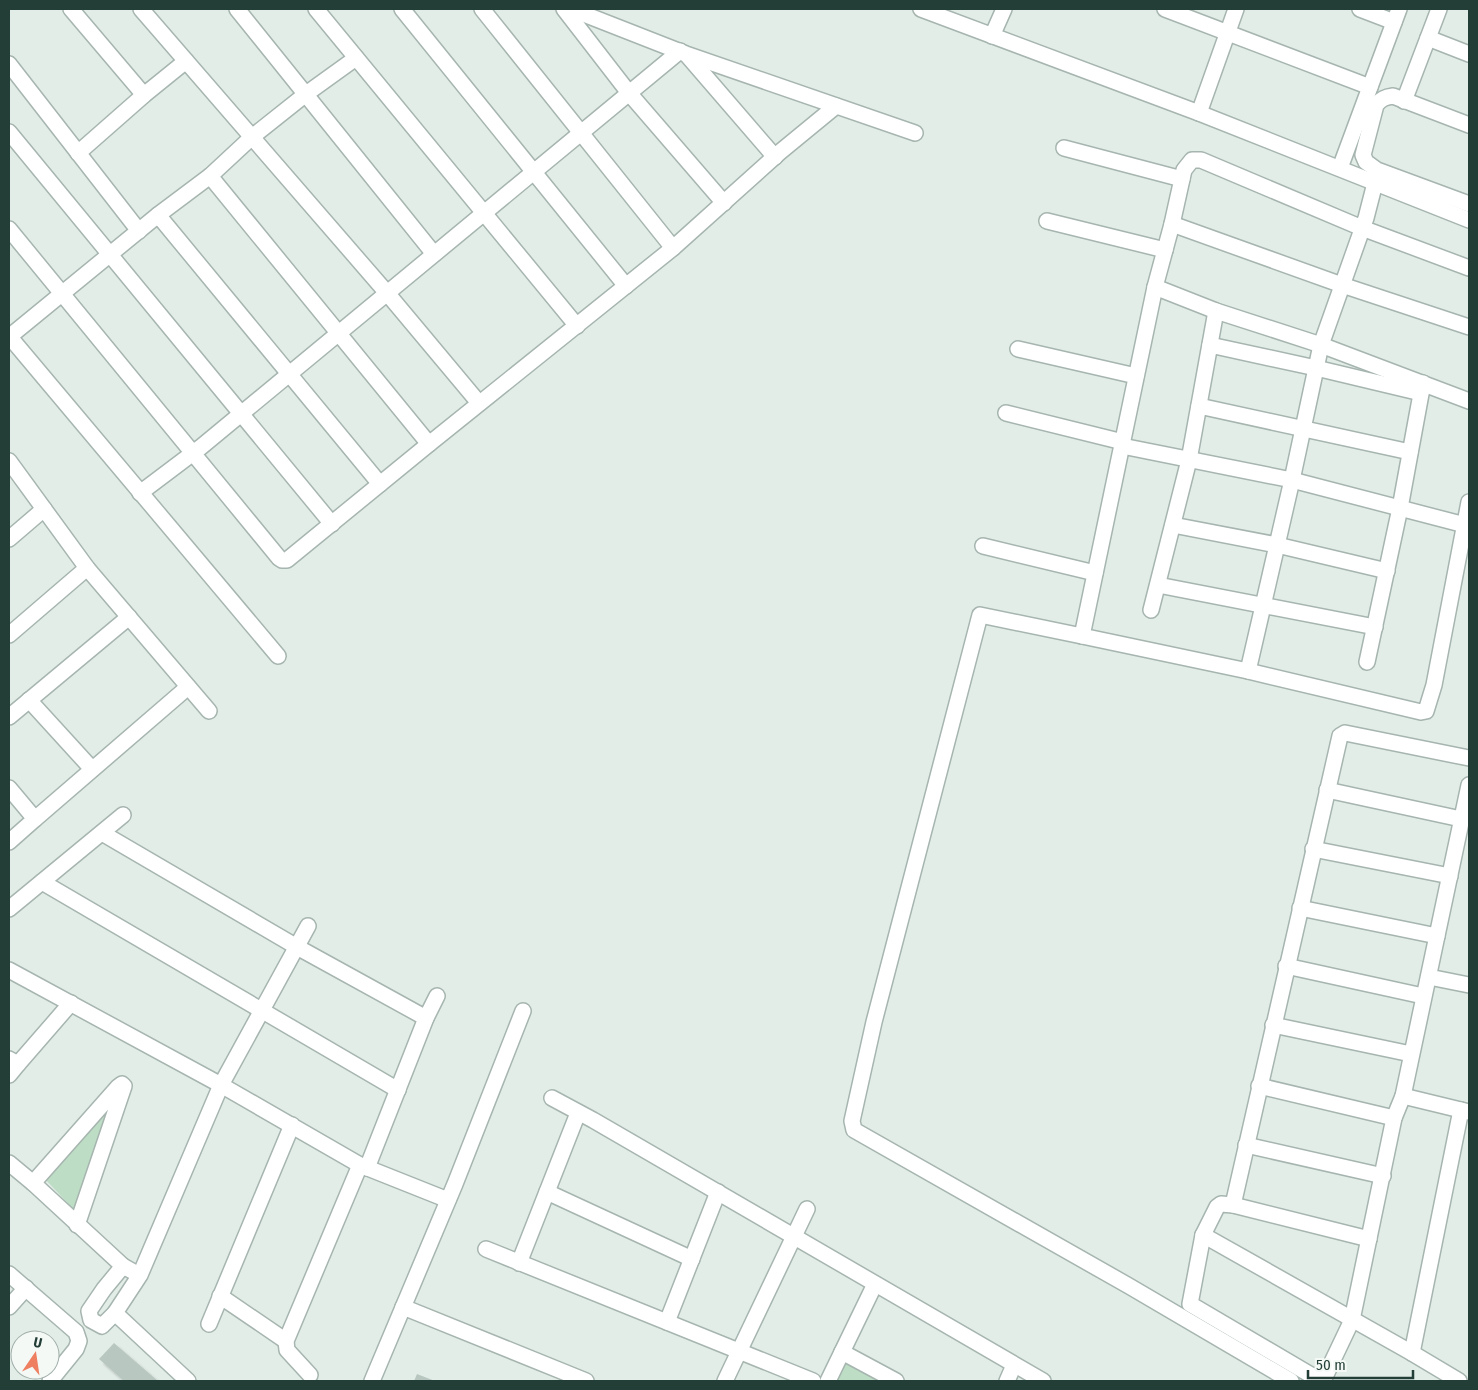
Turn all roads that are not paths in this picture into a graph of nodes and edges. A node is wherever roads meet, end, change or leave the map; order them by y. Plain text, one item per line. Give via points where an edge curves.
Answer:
1 (71, 9) edge
2 (141, 9) edge
3 (237, 9) edge
4 (316, 9) edge
5 (482, 9) edge
6 (564, 9) edge
7 (571, 9) edge
8 (921, 9) edge
9 (1004, 9) edge
10 (1165, 9) edge
11 (1236, 9) edge
12 (1360, 9) edge
13 (1439, 9) edge
14 (407, 14) edge
15 (1397, 15) edge
16 (1226, 33) junction
17 (992, 36) junction
18 (1428, 38) junction
19 (683, 53) junction
20 (1469, 54) edge
21 (356, 58) junction
22 (186, 61) junction
23 (9, 64) edge
24 (1370, 87) junction
25 (306, 94) junction
26 (629, 94) junction
27 (144, 95) junction
28 (1404, 101) junction
29 (836, 106) junction
30 (1199, 113) junction
31 (1469, 125) edge
32 (9, 132) edge
33 (581, 133) junction
34 (914, 133) dead end
35 (252, 137) junction
36 (1064, 148) dead end
37 (78, 153) junction
38 (775, 157) junction
39 (1340, 168) junction
40 (533, 172) junction
41 (210, 176) junction
42 (1182, 179) junction
43 (1375, 183) junction
44 (724, 203) junction
45 (1469, 204) edge
46 (483, 214) junction
47 (158, 215) junction
48 (1469, 220) edge
49 (1047, 221) dead end
50 (1172, 224) junction
51 (1362, 228) junction
52 (9, 229) edge
53 (139, 231) junction
54 (673, 248) junction
55 (1165, 250) junction
56 (434, 254) junction
57 (110, 255) junction
58 (1469, 268) edge
59 (1342, 285) junction
60 (626, 286) junction
61 (1155, 287) junction
62 (387, 293) junction
63 (62, 294) junction
64 (1216, 311) junction
65 (576, 326) junction
66 (1469, 327) edge
67 (338, 334) junction
68 (9, 336) edge
69 (1210, 345) junction
70 (1321, 345) junction
71 (1018, 349) dead end
72 (1316, 368) junction
73 (290, 373) junction
74 (1136, 376) junction
75 (1422, 388) junction
76 (1469, 401) edge
77 (479, 403) junction
78 (1199, 406) junction
79 (1006, 413) dead end
80 (241, 414) junction
81 (1304, 428) junction
82 (429, 444) junction
83 (1122, 444) junction
84 (1410, 452) junction
85 (193, 453) junction
86 (1189, 460) junction
87 (9, 461) edge
88 (1292, 480) junction
89 (380, 484) junction
90 (140, 492) junction
91 (1469, 502) edge
92 (1400, 508) junction
93 (44, 509) junction
94 (332, 524) junction
95 (1173, 525) junction
96 (1465, 525) junction
97 (9, 539) edge
98 (1277, 545) junction
99 (983, 546) dead end
100 (87, 568) junction
101 (1387, 571) junction
102 (1095, 573) junction
103 (1158, 584) junction
104 (1263, 605) junction
105 (1152, 610) dead end
106 (129, 617) junction
107 (1375, 628) junction
108 (9, 635) edge
109 (1082, 636) junction
110 (278, 656) dead end
111 (1366, 662) dead end
112 (1248, 671) junction
113 (188, 687) junction
114 (29, 700) junction
115 (209, 711) dead end
116 (9, 717) edge
117 (1469, 758) edge
118 (92, 769) junction
119 (1469, 785) edge
120 (9, 788) edge
121 (1327, 790) junction
122 (124, 815) dead end
123 (1462, 818) junction
124 (35, 819) junction
125 (102, 832) junction
126 (9, 842) edge
127 (1313, 849) junction
128 (1450, 876) junction
129 (42, 882) junction
130 (1300, 908) junction
131 (9, 909) edge
132 (308, 926) dead end
133 (1437, 936) junction
134 (297, 947) junction
135 (1286, 966) junction
136 (9, 970) edge
137 (1429, 976) junction
138 (1469, 985) edge
139 (437, 996) dead end
140 (1423, 996) junction
141 (71, 1003) junction
142 (262, 1011) junction
143 (523, 1011) dead end
144 (426, 1018) junction
145 (1273, 1025) junction
146 (1411, 1054) junction
147 (12, 1066) edge
148 (221, 1085) junction
149 (1259, 1086) junction
150 (398, 1090) junction
151 (1403, 1096) junction
152 (552, 1098) dead end
153 (1465, 1111) edge
154 (578, 1113) junction
155 (1394, 1118) junction
156 (292, 1126) junction
157 (1246, 1145) junction
158 (9, 1163) edge
159 (363, 1166) junction
160 (1383, 1176) junction
161 (33, 1183) junction
162 (547, 1192) junction
163 (718, 1192) junction
164 (448, 1200) junction
165 (1233, 1205) junction
166 (807, 1209) dead end
167 (77, 1225) junction
168 (794, 1236) junction
169 (1203, 1236) junction
170 (1369, 1239) junction
171 (486, 1249) dead end
172 (692, 1259) junction
173 (519, 1262) junction
174 (123, 1266) junction
175 (9, 1274) edge
176 (140, 1275) junction
177 (875, 1284) junction
178 (26, 1288) junction
179 (220, 1296) junction
180 (9, 1307) edge
181 (403, 1307) junction
182 (115, 1313) junction
183 (1352, 1320) junction
184 (667, 1322) junction
185 (209, 1324) dead end
186 (286, 1341) junction
187 (740, 1351) junction
188 (842, 1352) junction
189 (1412, 1353) junction
190 (1014, 1365) junction
191 (310, 1375) dead end
192 (50, 1381) edge
193 (188, 1381) edge
194 (372, 1381) edge
195 (586, 1381) edge
196 (725, 1381) edge
197 (813, 1381) edge
198 (828, 1381) edge
199 (896, 1381) edge
200 (1007, 1381) edge
201 (1043, 1381) edge
202 (1291, 1381) edge
203 (1322, 1381) edge
204 (1459, 1381) edge

1 - 27 street
2 - 22 street
3 - 25 street
4 - 21 street
5 - 33 street
6 - 26 street
7 - 19 street
8 - 17 street
9 - 17 street
10 - 16 street
11 - 16 street
12 - 15 street
13 - 18 street
14 - 40 street
15 - 24 street
16 - 24 street
16 - 30 street
17 - 30 street
18 - 20 street
18 - 28 street
19 - 26 street
19 - 29 street
19 - 38 street
21 - 25 street
21 - 46 street
22 - 27 street
22 - 35 street
23 - 37 street
24 - 39 street
25 - 35 street
25 - 56 street
26 - 33 street
26 - 44 street
27 - 37 street
28 - 31 street
28 - 45 street via 1386,97 1376,105 1363,155 1366,162 1377,170
29 - 34 street
29 - 38 street
30 - 39 street
32 - 57 street
33 - 40 street
33 - 54 street
35 - 41 street
35 - 62 street
36 - 42 street
37 - 53 street
38 - 44 street
39 - 43 street
40 - 46 street
40 - 60 street
41 - 47 street
41 - 67 street
42 - 50 street
42 - 51 street via 1192,160 1201,160
43 - 48 street
43 - 51 street
44 - 54 street
46 - 56 street
46 - 65 street
47 - 53 street
47 - 73 street
49 - 55 street
50 - 55 street
50 - 59 street
51 - 58 street
51 - 59 street
52 - 63 street
53 - 57 street
54 - 60 street
55 - 61 street
56 - 62 street
57 - 63 street
57 - 80 street
59 - 66 street
59 - 70 street
60 - 65 street
61 - 64 street
61 - 74 street
62 - 67 street
62 - 77 street
63 - 68 street
63 - 85 street
64 - 69 street
64 - 70 street
65 - 77 street
67 - 73 street
67 - 82 street
68 - 90 street
69 - 72 street
69 - 78 street
70 - 72 street
70 - 75 street
71 - 74 street
72 - 75 street
72 - 81 street
73 - 80 street
73 - 89 street
74 - 83 street
75 - 76 street
75 - 84 street
77 - 82 street
78 - 81 street
78 - 86 street
79 - 83 street
80 - 85 street
80 - 94 street
81 - 84 street
81 - 88 street
82 - 89 street
83 - 86 street
83 - 102 street
84 - 92 street
85 - 90 street
85 - 94 street via 282,560 287,560
86 - 88 street
86 - 95 street
87 - 93 street
88 - 92 street
88 - 98 street
89 - 94 street
90 - 110 street
91 - 96 street
92 - 96 street
92 - 101 street
93 - 97 street
93 - 100 street
95 - 98 street
95 - 103 street
96 - 112 street via 1434,685 1426,710 1421,712
98 - 101 street
98 - 104 street
99 - 102 street
100 - 106 street
100 - 108 street
101 - 107 street
102 - 109 street
103 - 104 street
103 - 105 street
104 - 107 street
104 - 112 street
106 - 113 street
106 - 114 street
107 - 111 street
109 - 112 street
109 - 202 street via 980,615 874,1022 852,1121 854,1130
113 - 115 street
113 - 118 street
114 - 116 street
114 - 118 street
117 - 121 street via 1343,734
118 - 124 street
119 - 123 street
120 - 124 street
121 - 123 street
121 - 127 street
122 - 125 street
123 - 128 street
124 - 126 street
125 - 129 street
125 - 134 street
127 - 128 street
127 - 130 street
128 - 133 street
129 - 131 street
129 - 142 street
130 - 133 street
130 - 135 street
132 - 134 street
133 - 137 street
134 - 142 street
134 - 144 street
135 - 140 street
135 - 145 street
136 - 141 street
137 - 138 street
137 - 140 street
139 - 144 street
140 - 146 street
141 - 147 street
141 - 148 street
142 - 148 street
142 - 150 street
143 - 164 street
144 - 150 street
145 - 146 street
145 - 149 street
146 - 151 street
148 - 156 street
148 - 176 street
149 - 155 street
149 - 157 street
150 - 159 street
151 - 153 street
151 - 155 street
152 - 154 street
153 - 189 street
154 - 162 street
154 - 163 street
155 - 160 street
156 - 159 street
156 - 179 street
157 - 160 street
157 - 165 street
158 - 161 street
159 - 164 street
159 - 186 street
160 - 170 street
161 - 167 street
161 - 167 street via 122,1084 124,1088
162 - 172 street
162 - 173 street
163 - 168 street
163 - 172 street
164 - 181 street
165 - 169 street via 1217,1207
165 - 170 street
166 - 168 street
167 - 174 street
168 - 177 street
168 - 187 street
169 - 183 street
169 - 203 street via 1190,1304
170 - 183 street
171 - 173 street
172 - 184 street
173 - 184 street
174 - 176 street
174 - 182 street via 89,1311 91,1320 102,1326
175 - 178 street
176 - 182 street
177 - 188 street
177 - 190 street
178 - 180 street
178 - 192 street via 76,1332 79,1341
179 - 185 street
179 - 186 street
181 - 194 street
181 - 195 street
182 - 193 street
183 - 189 street
183 - 203 street
184 - 187 street
186 - 191 street via 287,1350
187 - 196 street
187 - 197 street
188 - 198 street
188 - 199 street
189 - 204 street
190 - 200 street
190 - 201 street

